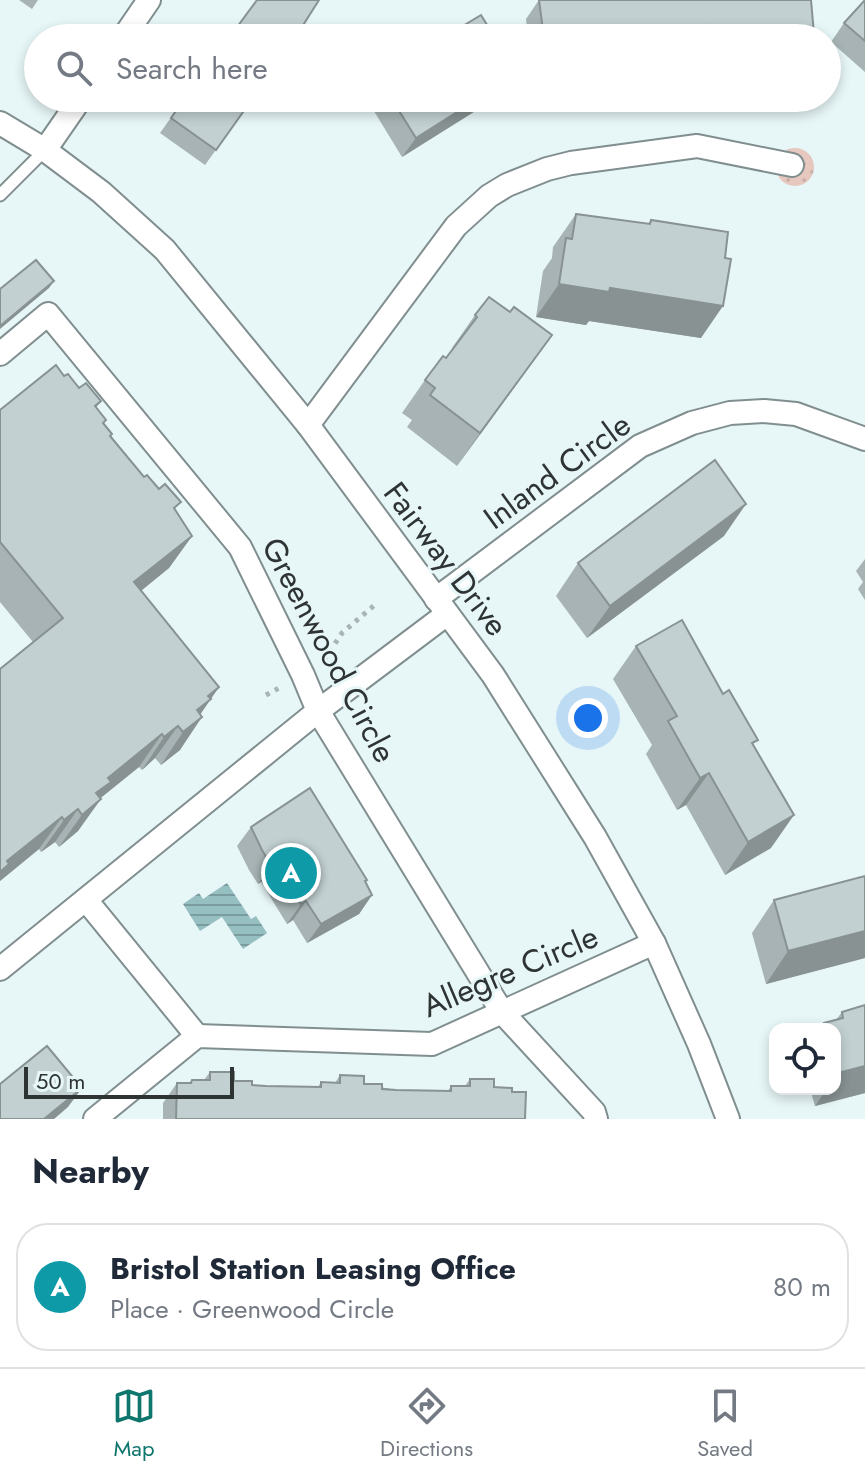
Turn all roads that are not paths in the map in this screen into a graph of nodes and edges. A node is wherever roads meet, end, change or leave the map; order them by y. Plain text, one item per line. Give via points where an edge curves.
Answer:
1 (149, 0) edge
2 (133, 24) edge
3 (71, 112) edge
4 (0, 123) edge
5 (45, 150) junction
6 (792, 165) dead end
7 (0, 195) edge
8 (0, 354) edge
9 (308, 425) junction
10 (865, 439) edge
11 (441, 606) junction
12 (318, 711) junction
13 (86, 900) junction
14 (654, 943) junction
15 (0, 969) edge
16 (502, 1012) junction
17 (197, 1036) junction
18 (95, 1119) edge
19 (596, 1119) edge
20 (728, 1119) edge

1 - 2 street
3 - 5 street
4 - 5 street, Fairway Drive
5 - 7 lane
5 - 9 street, Fairway Drive via 165,250
6 - 9 street via 697,146 571,163 507,185 456,226
8 - 12 street, Greenwood Circle via 48,314 240,547
9 - 11 street, Fairway Drive
10 - 11 street, Inland Circle via 796,414 764,411 692,423 640,446
11 - 12 street
11 - 14 street, Fairway Drive via 542,750
12 - 13 street
12 - 16 street, Greenwood Circle
13 - 15 street
13 - 17 street
14 - 16 street, Allegre Circle
14 - 20 street, Fairway Drive
16 - 17 street, Allegre Circle via 432,1044
16 - 19 street, Greenwood Circle
17 - 18 street

